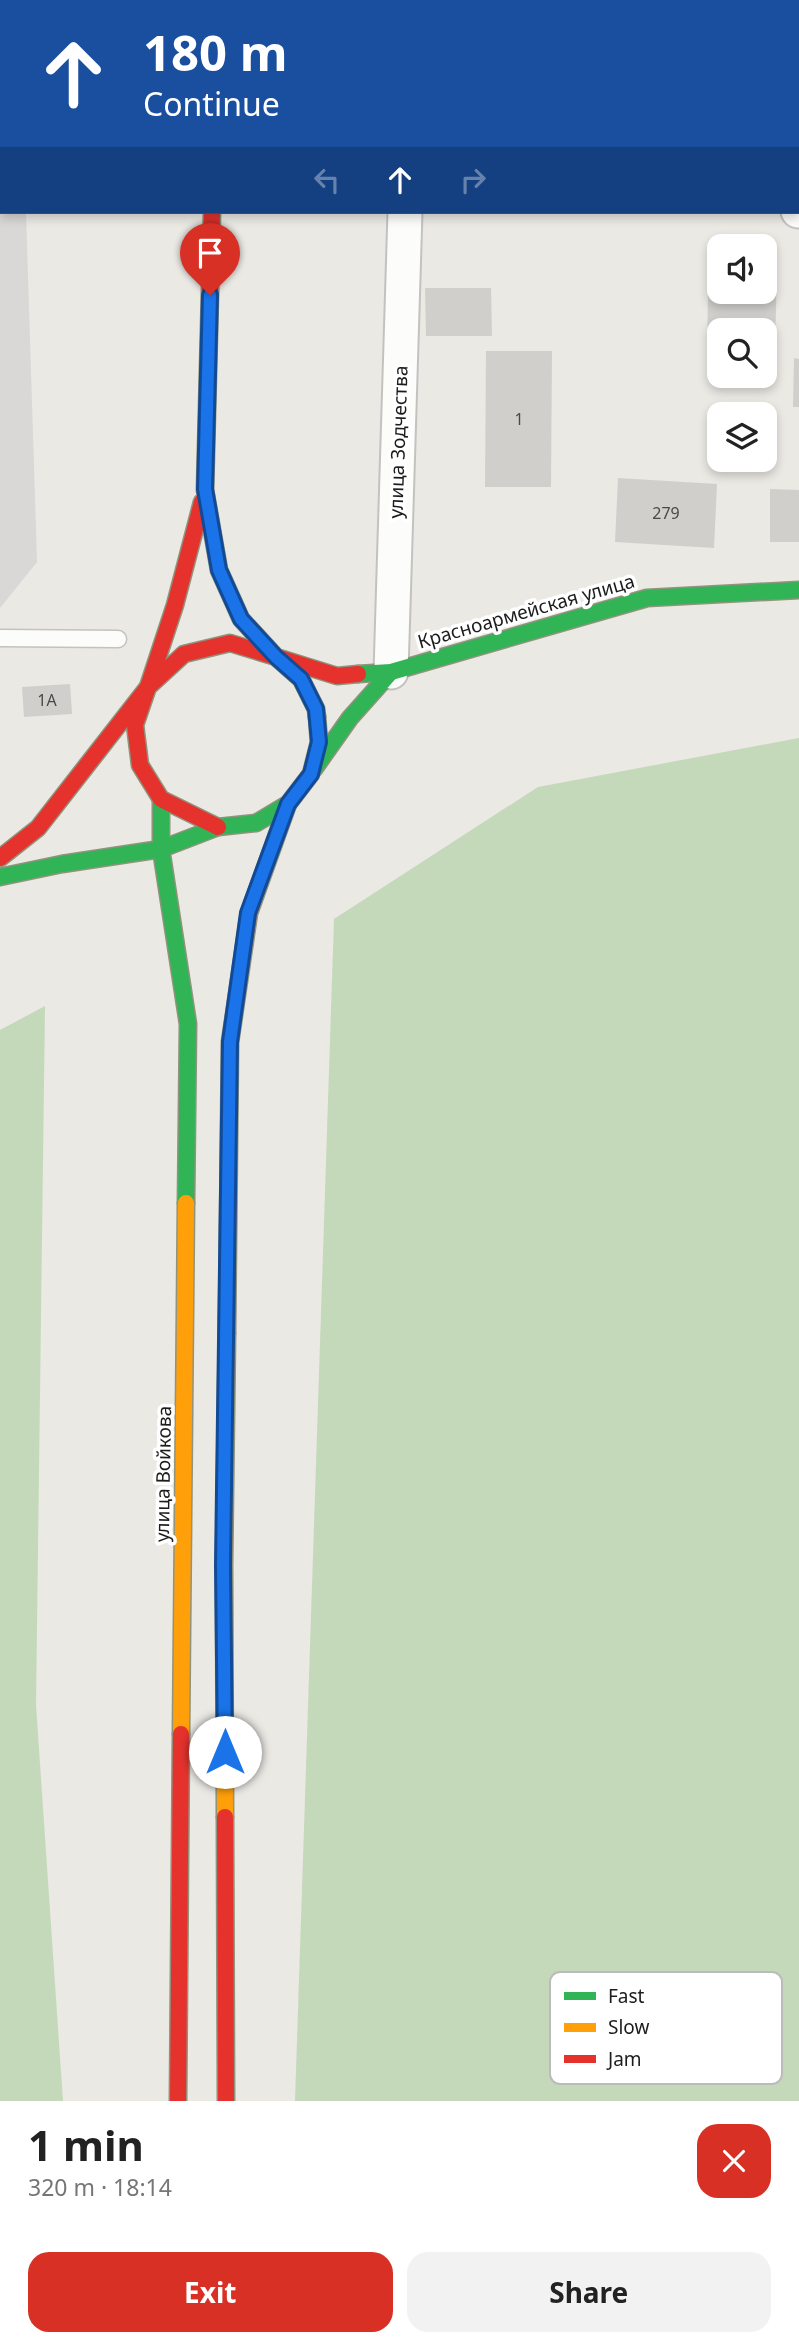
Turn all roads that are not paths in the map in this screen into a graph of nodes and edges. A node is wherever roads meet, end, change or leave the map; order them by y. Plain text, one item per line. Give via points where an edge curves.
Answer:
1 (212, 214) edge
2 (405, 214) edge
3 (205, 489) junction
4 (799, 590) edge
5 (0, 638) edge
6 (118, 639) dead end
7 (276, 657) junction
8 (391, 671) junction
9 (149, 687) junction
10 (311, 774) junction
11 (161, 799) junction
12 (288, 804) junction
13 (218, 827) junction
14 (161, 849) junction
15 (0, 858) edge
16 (0, 877) edge
17 (178, 2101) edge
18 (226, 2101) edge

1 - 3 main road
2 - 8 street, улица Зодчества
3 - 7 main road via 219,570 241,619
3 - 9 main road
4 - 8 main road, Красноармейская улица via 647,598
5 - 6 lane
7 - 8 main road, Красноармейская улица via 337,676
7 - 9 main road via 230,643 184,654
7 - 10 main road via 301,679 316,709 319,742
8 - 10 main road via 350,718
9 - 11 main road via 135,725 140,765
9 - 15 main road via 38,828
10 - 12 main road
11 - 13 main road
11 - 14 main road, улица Войкова
12 - 13 main road via 256,823
12 - 18 main road via 248,913 230,1042 223,1565
13 - 14 main road
14 - 16 main road
14 - 17 main road, улица Войкова via 188,1024

